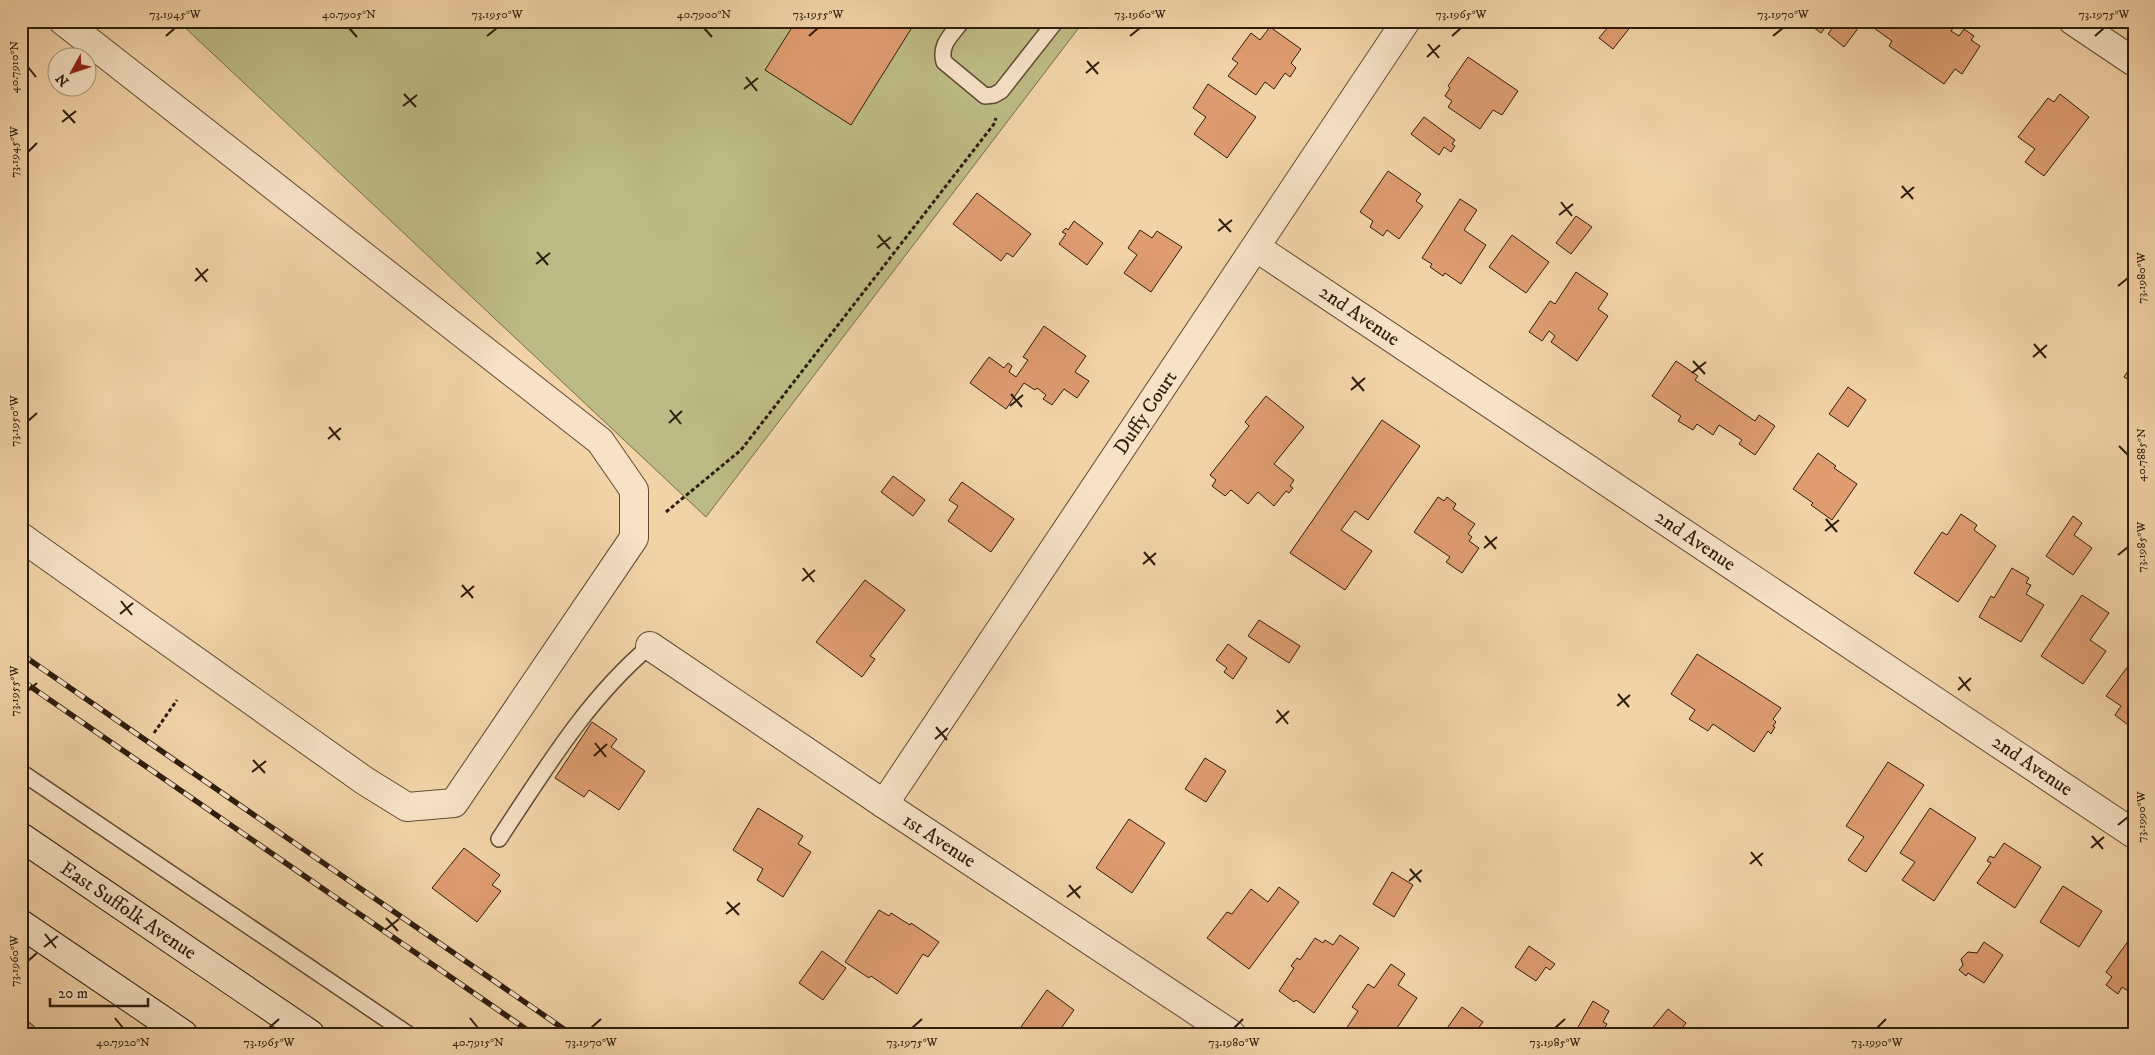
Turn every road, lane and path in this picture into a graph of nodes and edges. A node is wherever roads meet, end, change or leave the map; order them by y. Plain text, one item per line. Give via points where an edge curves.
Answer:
1 (64, 21) edge
2 (962, 21) edge
3 (1056, 21) edge
4 (1406, 21) edge
5 (2073, 21) edge
6 (2134, 62) edge
7 (1001, 90) junction
8 (1257, 248) junction
9 (21, 537) edge
10 (634, 538) junction
11 (650, 646) joint
12 (177, 700) dead end
13 (154, 733) dead end
14 (21, 772) edge
15 (884, 804) junction
16 (2134, 834) edge
17 (21, 837) edge
18 (499, 838) dead end
19 (21, 924) edge
20 (183, 1034) edge
21 (310, 1034) edge
22 (408, 1034) edge
23 (1231, 1034) edge

1 - 10 street via 600,441 634,490
2 - 7 lane via 943,46 944,62 985,96
3 - 7 lane
4 - 8 street, Duffy Court
5 - 6 street
7 - 10 path via 994,124 741,450
8 - 15 street, Duffy Court
8 - 16 street, 2nd Avenue
9 - 10 street via 365,781 408,807 454,804
11 - 15 street, 1st Avenue
11 - 18 lane via 624,669 586,712
12 - 13 path
14 - 22 lane
15 - 23 street, 1st Avenue
17 - 21 street, East Suffolk Avenue
19 - 20 street

